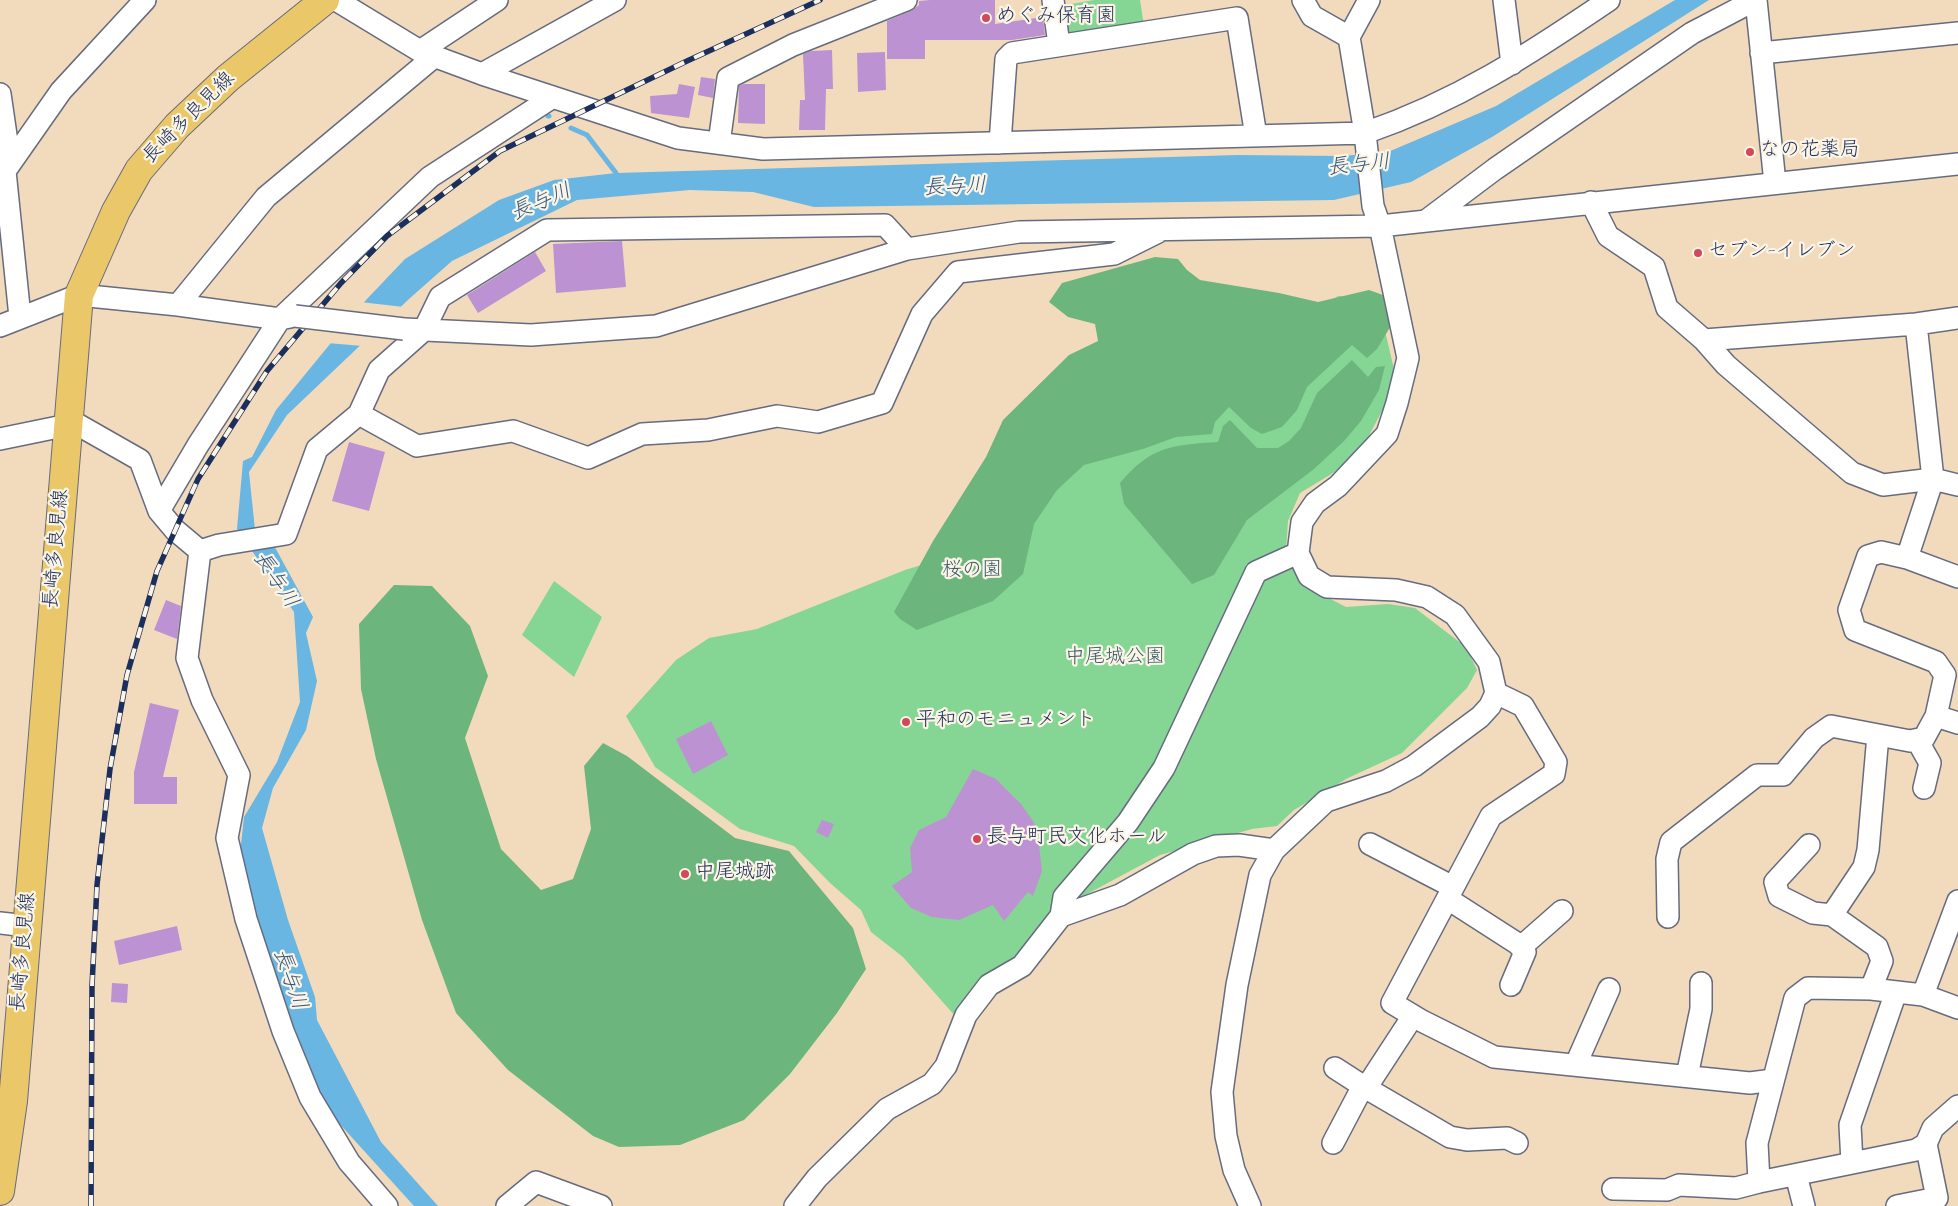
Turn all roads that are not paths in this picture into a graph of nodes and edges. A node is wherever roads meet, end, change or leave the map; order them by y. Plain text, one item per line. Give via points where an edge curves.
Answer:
1 (145, 0) edge
2 (325, 0) edge
3 (336, 0) edge
4 (498, 0) edge
5 (615, 0) edge
6 (906, 0) edge
7 (1053, 0) edge
8 (1303, 0) edge
9 (1369, 0) edge
10 (1504, 0) edge
11 (1608, 0) edge
12 (1756, 0) edge
13 (1958, 33) edge
14 (1349, 37) junction
15 (1059, 46) junction
16 (427, 53) junction
17 (1761, 53) junction
18 (1512, 64) junction
19 (482, 74) junction
20 (0, 94) edge
21 (553, 97) junction
22 (1365, 133) junction
23 (1256, 136) junction
24 (719, 143) junction
25 (1000, 143) junction
26 (1958, 164) edge
27 (5, 171) junction
28 (1775, 183) junction
29 (1591, 202) junction
30 (1426, 220) junction
31 (5, 221) edge
32 (1380, 226) junction
33 (1164, 230) junction
34 (907, 249) junction
35 (79, 295) junction
36 (178, 305) junction
37 (20, 317) junction
38 (288, 318) junction
39 (1958, 318) edge
40 (1916, 324) junction
41 (0, 326) edge
42 (414, 330) junction
43 (1704, 340) junction
44 (358, 414) junction
45 (68, 422) junction
46 (0, 439) edge
47 (1933, 479) junction
48 (1958, 485) edge
49 (159, 511) junction
50 (200, 551) junction
51 (1298, 553) junction
52 (1907, 558) junction
53 (1958, 577) edge
54 (1496, 693) junction
55 (1936, 716) junction
56 (1958, 723) edge
57 (1878, 735) junction
58 (1917, 740) junction
59 (1924, 788) dead end
60 (1370, 844) dead end
61 (1809, 845) dead end
62 (1274, 850) junction
63 (1450, 893) junction
64 (1958, 901) edge
65 (1562, 911) dead end
66 (1832, 915) junction
67 (1061, 916) junction
68 (1668, 917) dead end
69 (0, 923) edge
70 (28, 926) junction
71 (1521, 947) junction
72 (1702, 983) dead end
73 (1511, 985) dead end
74 (1609, 989) dead end
75 (1870, 990) junction
76 (1896, 992) junction
77 (1922, 995) junction
78 (1958, 1008) edge
79 (1413, 1016) junction
80 (1576, 1064) junction
81 (1335, 1068) dead end
82 (1687, 1076) junction
83 (1773, 1080) junction
84 (1365, 1087) junction
85 (1958, 1106) edge
86 (1333, 1143) dead end
87 (1517, 1143) dead end
88 (1926, 1144) junction
89 (1852, 1163) junction
90 (1796, 1175) junction
91 (1759, 1182) junction
92 (1613, 1188) dead end
93 (0, 1191) edge
94 (387, 1206) edge
95 (507, 1206) edge
96 (601, 1206) edge
97 (795, 1206) edge
98 (1250, 1206) edge
99 (1804, 1206) edge
100 (1897, 1206) edge

1 - 27 street via 61,91
2 - 35 main road, 長崎多良見線 via 228,78 177,126 139,170 116,211
3 - 16 street
4 - 16 street
5 - 19 street
6 - 24 street via 793,46 728,78
7 - 15 street
8 - 14 street via 1312,16
9 - 14 street
10 - 18 street
11 - 18 street
12 - 17 street
12 - 30 street via 1692,33
13 - 17 street
14 - 22 street
15 - 23 street via 1237,18
15 - 25 street via 1012,53 1006,58
16 - 19 street
16 - 36 street via 266,197
17 - 28 street
18 - 22 street via 1462,94
19 - 21 street
20 - 27 street via 7,142
21 - 24 street via 678,138
21 - 38 street via 430,176
22 - 23 street
22 - 32 street via 1373,206
23 - 25 street
24 - 25 street via 763,149
26 - 28 street
27 - 31 street
28 - 29 street
29 - 30 street
29 - 43 street via 1608,236 1654,267 1667,308
30 - 32 street
31 - 37 street
32 - 33 street
32 - 51 street via 1408,358 1397,403 1387,434 1338,486 1315,503 1302,522
33 - 34 street via 1018,232
33 - 44 street via 1114,254 958,272 922,314 882,403 818,422 777,416 708,430 642,434 588,458 513,432 417,446
34 - 42 street via 656,326 531,335
34 - 42 street via 885,225 547,230 440,297
35 - 36 street
35 - 37 street
35 - 45 main road, 長崎多良見線
36 - 38 street
37 - 41 street
38 - 42 street, bridge
38 - 49 street via 198,444
39 - 40 street
40 - 43 street
40 - 47 street
42 - 44 street via 379,370
43 - 47 street via 1726,365 1852,473 1883,485
44 - 50 street via 317,448 286,534
45 - 46 street
45 - 49 street via 140,460
45 - 70 main road, 長崎多良見線
47 - 48 street
47 - 52 street
49 - 50 street
50 - 94 street via 187,658 202,700 239,775 227,838 246,919 283,1031 310,1098 349,1162
51 - 54 street via 1309,576 1328,587 1396,590 1427,597 1455,615 1489,662
51 - 67 street via 1256,572 1164,768 1128,822 1064,897
52 - 53 street
52 - 55 street via 1881,552 1868,556 1849,610 1855,630 1936,662 1945,675
54 - 62 street via 1480,717 1414,766 1386,781 1326,801
54 - 63 street via 1523,706 1556,762 1554,774 1491,816
55 - 56 street
55 - 58 street via 1924,738
57 - 58 street via 1910,742
57 - 66 street via 1864,867
57 - 68 street via 1831,726 1814,738 1782,775 1757,775 1671,842
58 - 59 street via 1930,764
60 - 63 street
61 - 66 street via 1775,882 1778,896 1813,913
62 - 67 street via 1240,845 1216,846 1193,854 1120,895
62 - 98 street via 1260,876 1238,985 1222,1092 1226,1136 1234,1170
63 - 71 street
63 - 79 street via 1392,1003
64 - 77 street
65 - 71 street
66 - 75 street via 1877,948 1882,961
67 - 97 street via 1022,966 989,986 966,1015 946,1066 932,1084 887,1109 817,1178
69 - 70 street
70 - 93 main road, 長崎多良見線 via 13,1101
71 - 73 street via 1525,952
72 - 82 street via 1701,1009
74 - 80 street
75 - 76 street
75 - 83 street via 1808,988 1795,998
76 - 77 street
76 - 89 street via 1850,1125
77 - 78 street
79 - 80 street via 1494,1058
79 - 84 street
80 - 82 street
81 - 84 street
82 - 83 street via 1750,1083
83 - 91 street via 1757,1143
84 - 86 street
84 - 87 street via 1450,1137 1467,1140 1507,1138
85 - 88 street via 1932,1128
88 - 89 street via 1916,1150
88 - 100 street via 1938,1198
89 - 90 street
90 - 91 street
90 - 99 street
91 - 92 street via 1736,1188 1678,1185 1667,1190
95 - 96 street via 536,1182

